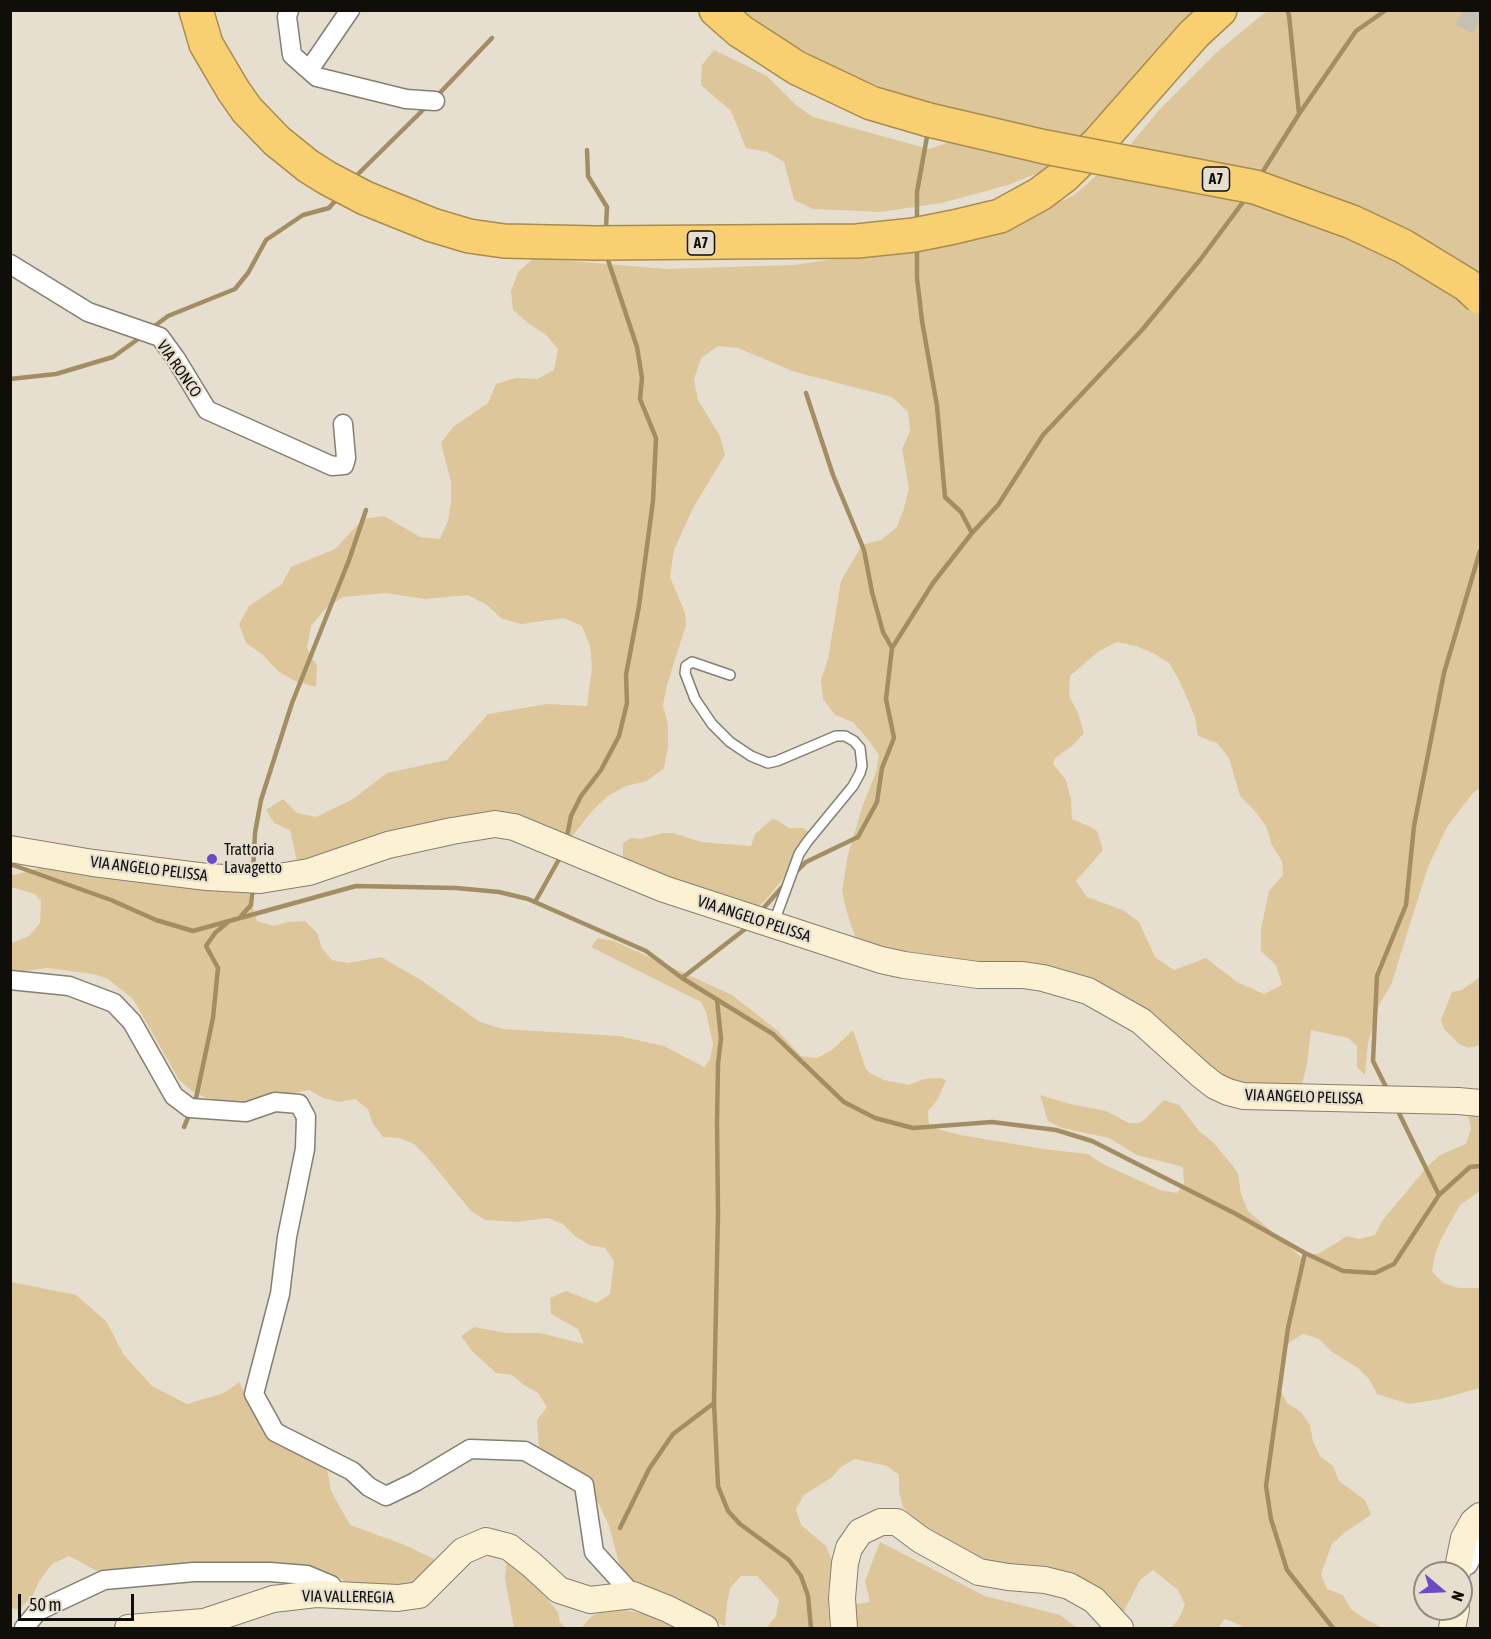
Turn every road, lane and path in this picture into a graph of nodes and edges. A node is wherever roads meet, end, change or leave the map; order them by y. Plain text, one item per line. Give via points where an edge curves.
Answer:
1 (196, 10) edge
2 (289, 10) edge
3 (350, 10) edge
4 (716, 10) edge
5 (1220, 10) edge
6 (309, 70) junction
7 (435, 101) dead end
8 (10, 264) edge
9 (1480, 297) edge
10 (343, 424) dead end
11 (730, 675) dead end
12 (10, 849) edge
13 (773, 925) junction
14 (10, 980) edge
15 (1480, 1103) edge
16 (1480, 1516) edge
17 (1480, 1540) edge
18 (1459, 1561) edge
19 (1470, 1561) edge
20 (338, 1595) junction
21 (633, 1595) junction
22 (24, 1629) edge
23 (128, 1629) edge
24 (705, 1629) edge
25 (844, 1629) edge
26 (1120, 1629) edge

1 - 5 highway, A7 via 206,44 248,110 290,152 347,189 432,225 486,240 642,243 857,241 924,233 1000,216 1064,176
2 - 6 street via 292,55
3 - 6 street
4 - 9 highway, A7, bridge via 740,31 797,68 871,103 1045,147 1255,187 1352,222 1403,246
6 - 7 street via 317,77 406,99
8 - 10 street, VIA RONCO via 88,312 160,337 207,410 332,466 344,465 346,458
11 - 13 lane via 692,662 686,666 686,679 712,724 751,756 768,763 777,761 836,736 845,736 860,748 860,773 800,854
12 - 13 street, VIA ANGELO PELISSA via 173,873 260,880 309,872 441,833 495,824 514,827 664,890
13 - 15 street, VIA ANGELO PELISSA via 896,964 978,975 1023,975 1088,991 1141,1021 1215,1086 1243,1096
14 - 21 street via 69,986 114,1003 132,1022 174,1096 190,1108 246,1112 275,1102 299,1104 306,1117 305,1149 280,1294 254,1394 275,1432 352,1471 386,1496 471,1449 525,1451 584,1485 594,1552
16 - 18 street via 1464,1538
17 - 19 street
20 - 21 street, VIA VALLEREGIA via 419,1595 463,1551 486,1541 510,1547 559,1590 590,1600
20 - 22 street via 331,1585 307,1575 270,1572 194,1572 104,1580 38,1611
20 - 23 street, VIA VALLEREGIA via 273,1599 204,1622
21 - 24 street, VIA VALLEREGIA
25 - 26 street via 842,1598 849,1548 860,1532 881,1522 897,1522 979,1572 1069,1586 1094,1600

